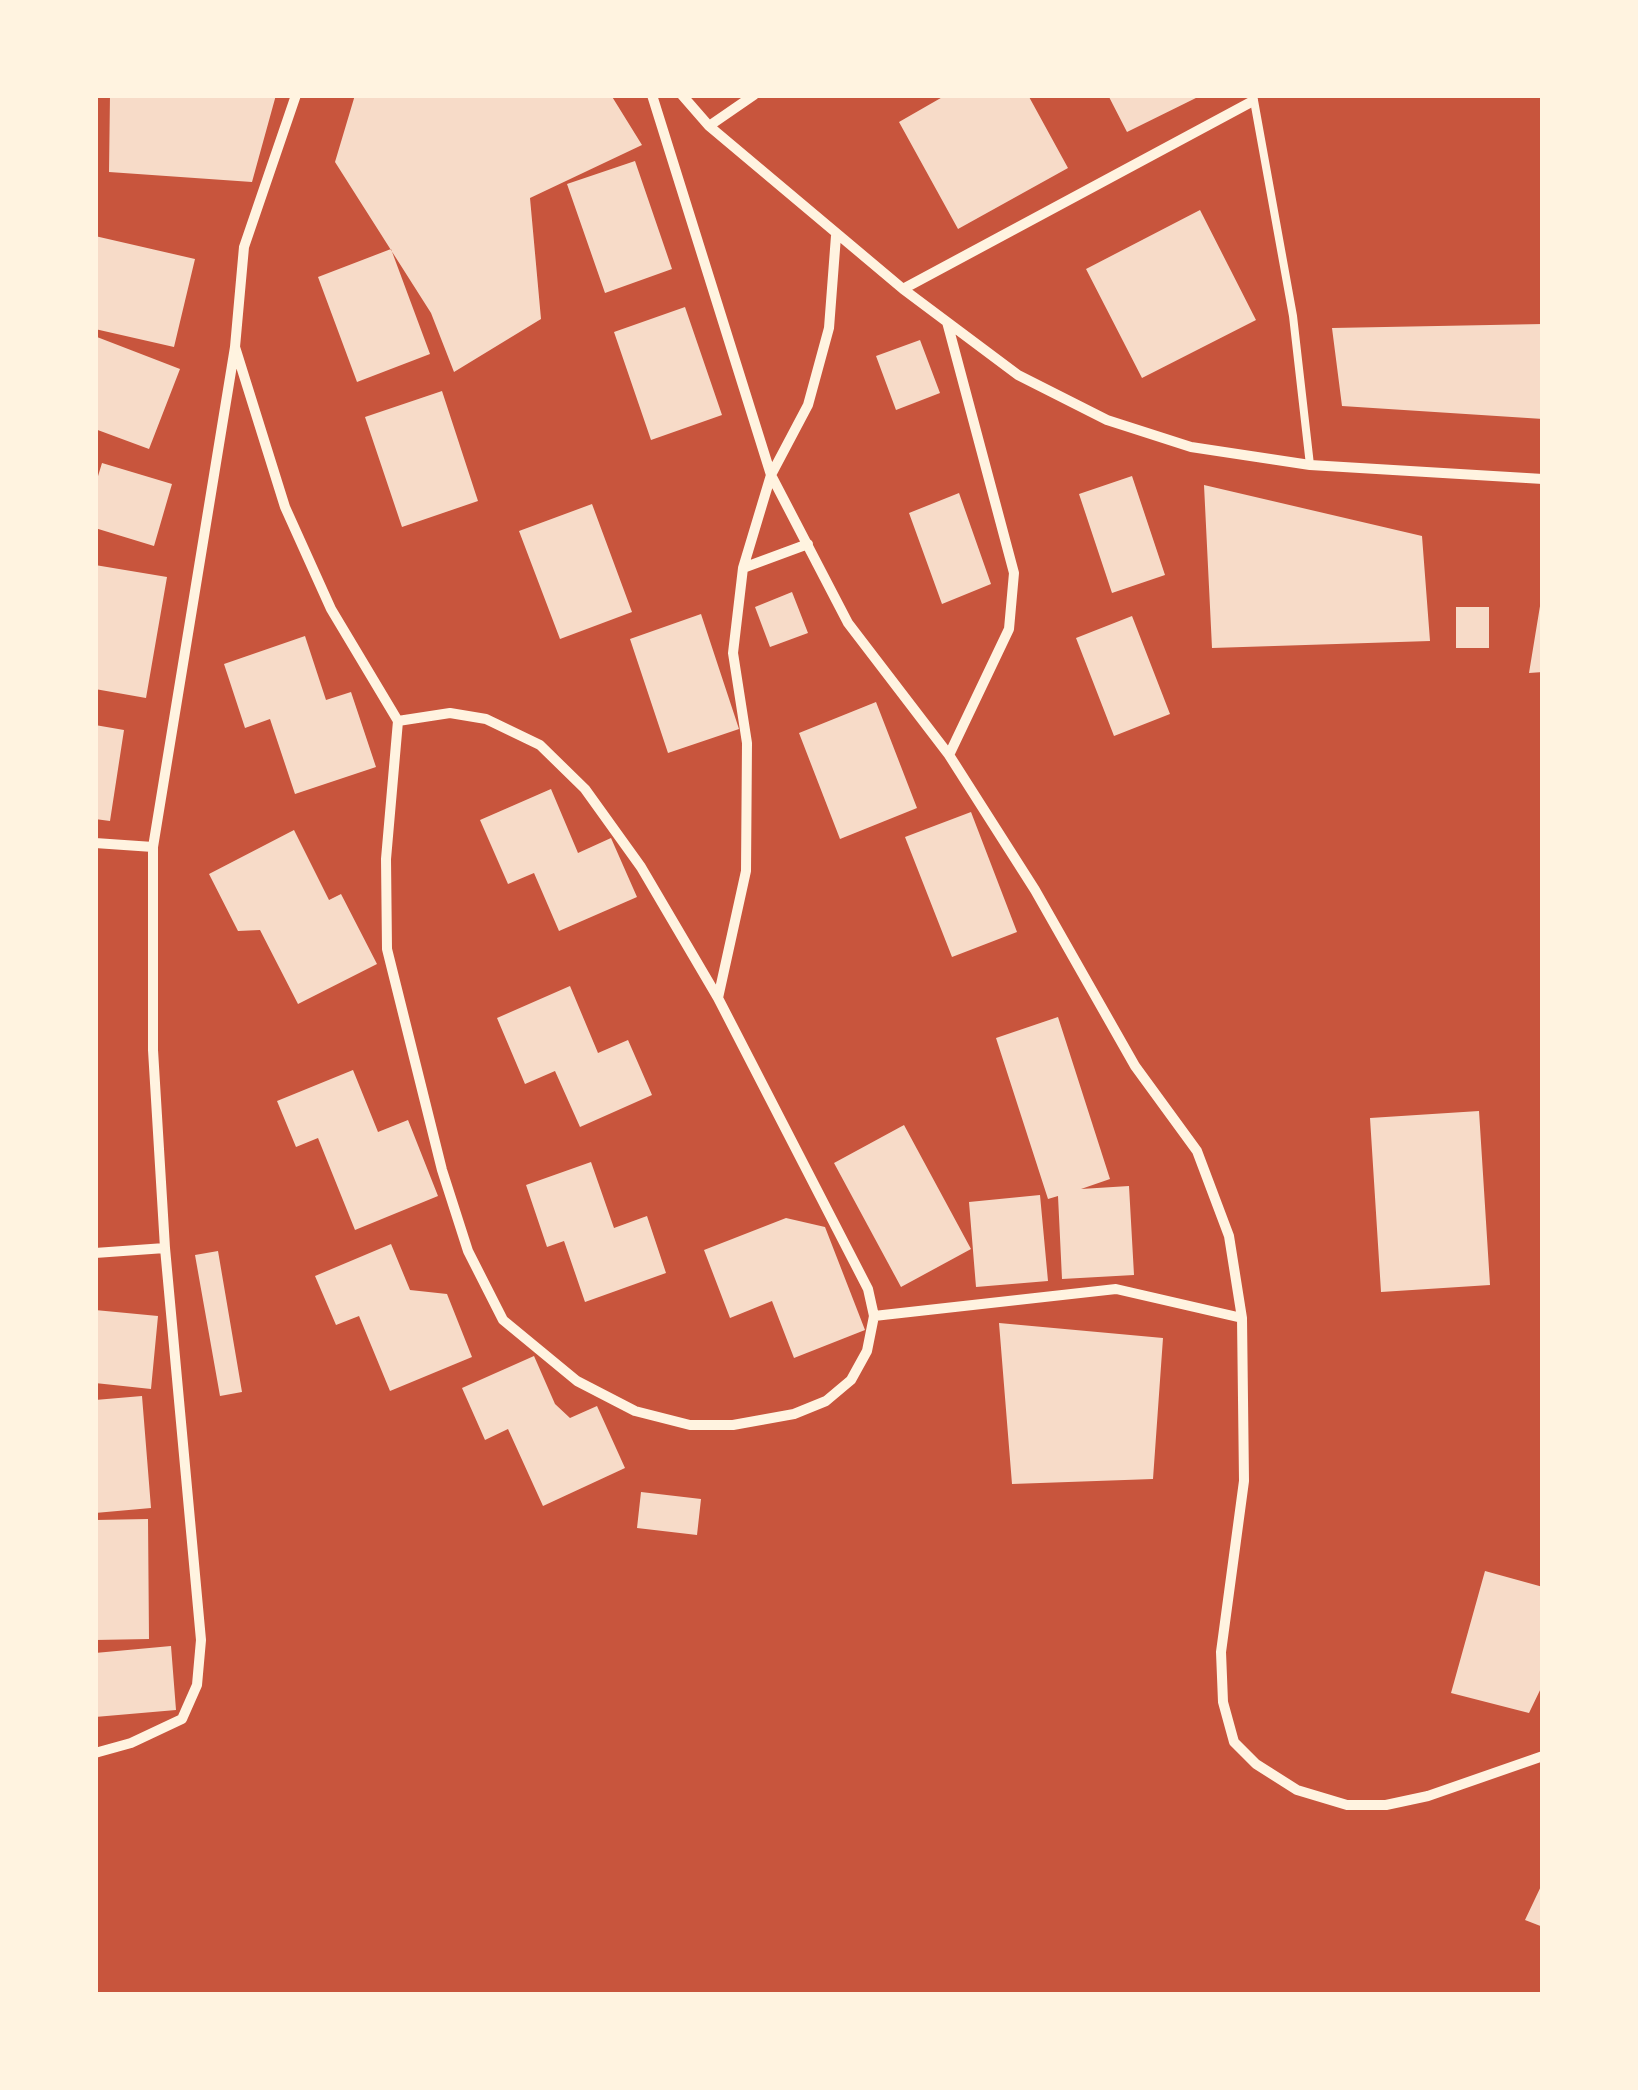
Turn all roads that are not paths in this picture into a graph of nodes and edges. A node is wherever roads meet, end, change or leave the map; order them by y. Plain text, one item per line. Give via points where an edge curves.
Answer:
1 (296, 95) edge
2 (652, 95) edge
3 (682, 95) edge
4 (754, 95) edge
5 (1253, 98) edge
6 (709, 126) junction
7 (836, 236) junction
8 (903, 289) junction
9 (948, 322) junction
10 (235, 347) junction
11 (1310, 465) junction
12 (771, 475) junction
13 (1543, 479) edge
14 (808, 544) junction
15 (743, 568) junction
16 (398, 721) junction
17 (949, 755) junction
18 (95, 843) edge
19 (153, 847) junction
20 (718, 998) junction
21 (166, 1248) junction
22 (95, 1253) edge
23 (874, 1316) junction
24 (1242, 1318) junction
25 (95, 1753) edge
26 (1543, 1756) edge

1 - 10 street via 244,246
2 - 12 street
3 - 6 street
4 - 6 street
5 - 8 street
5 - 11 lane via 1293,316
6 - 7 street
7 - 8 street
7 - 12 street via 829,328 808,406
8 - 9 street
9 - 11 street via 1018,374 1106,420 1191,447
9 - 17 street via 1014,572 1009,629
10 - 16 street via 286,507 331,609
10 - 19 street
11 - 13 street
12 - 14 street
12 - 15 street
14 - 15 street
14 - 17 street via 848,623
15 - 20 street via 733,653 747,742 746,871
16 - 20 street via 450,713 486,719 540,744 585,789 641,867
16 - 23 street via 386,860 387,949 442,1170 468,1251 503,1320 577,1381 635,1411 718,1425 794,1414 826,1402 851,1380 867,1351
17 - 24 street via 1134,1066 1197,1151 1229,1236
18 - 19 street
19 - 21 street via 153,1050
20 - 23 street via 868,1289
21 - 22 street
21 - 25 street via 202,1640 198,1685 182,1719
23 - 24 street via 1116,1289
24 - 26 street via 1244,1480 1222,1652 1223,1702 1234,1742 1296,1790 1346,1805 1428,1796

